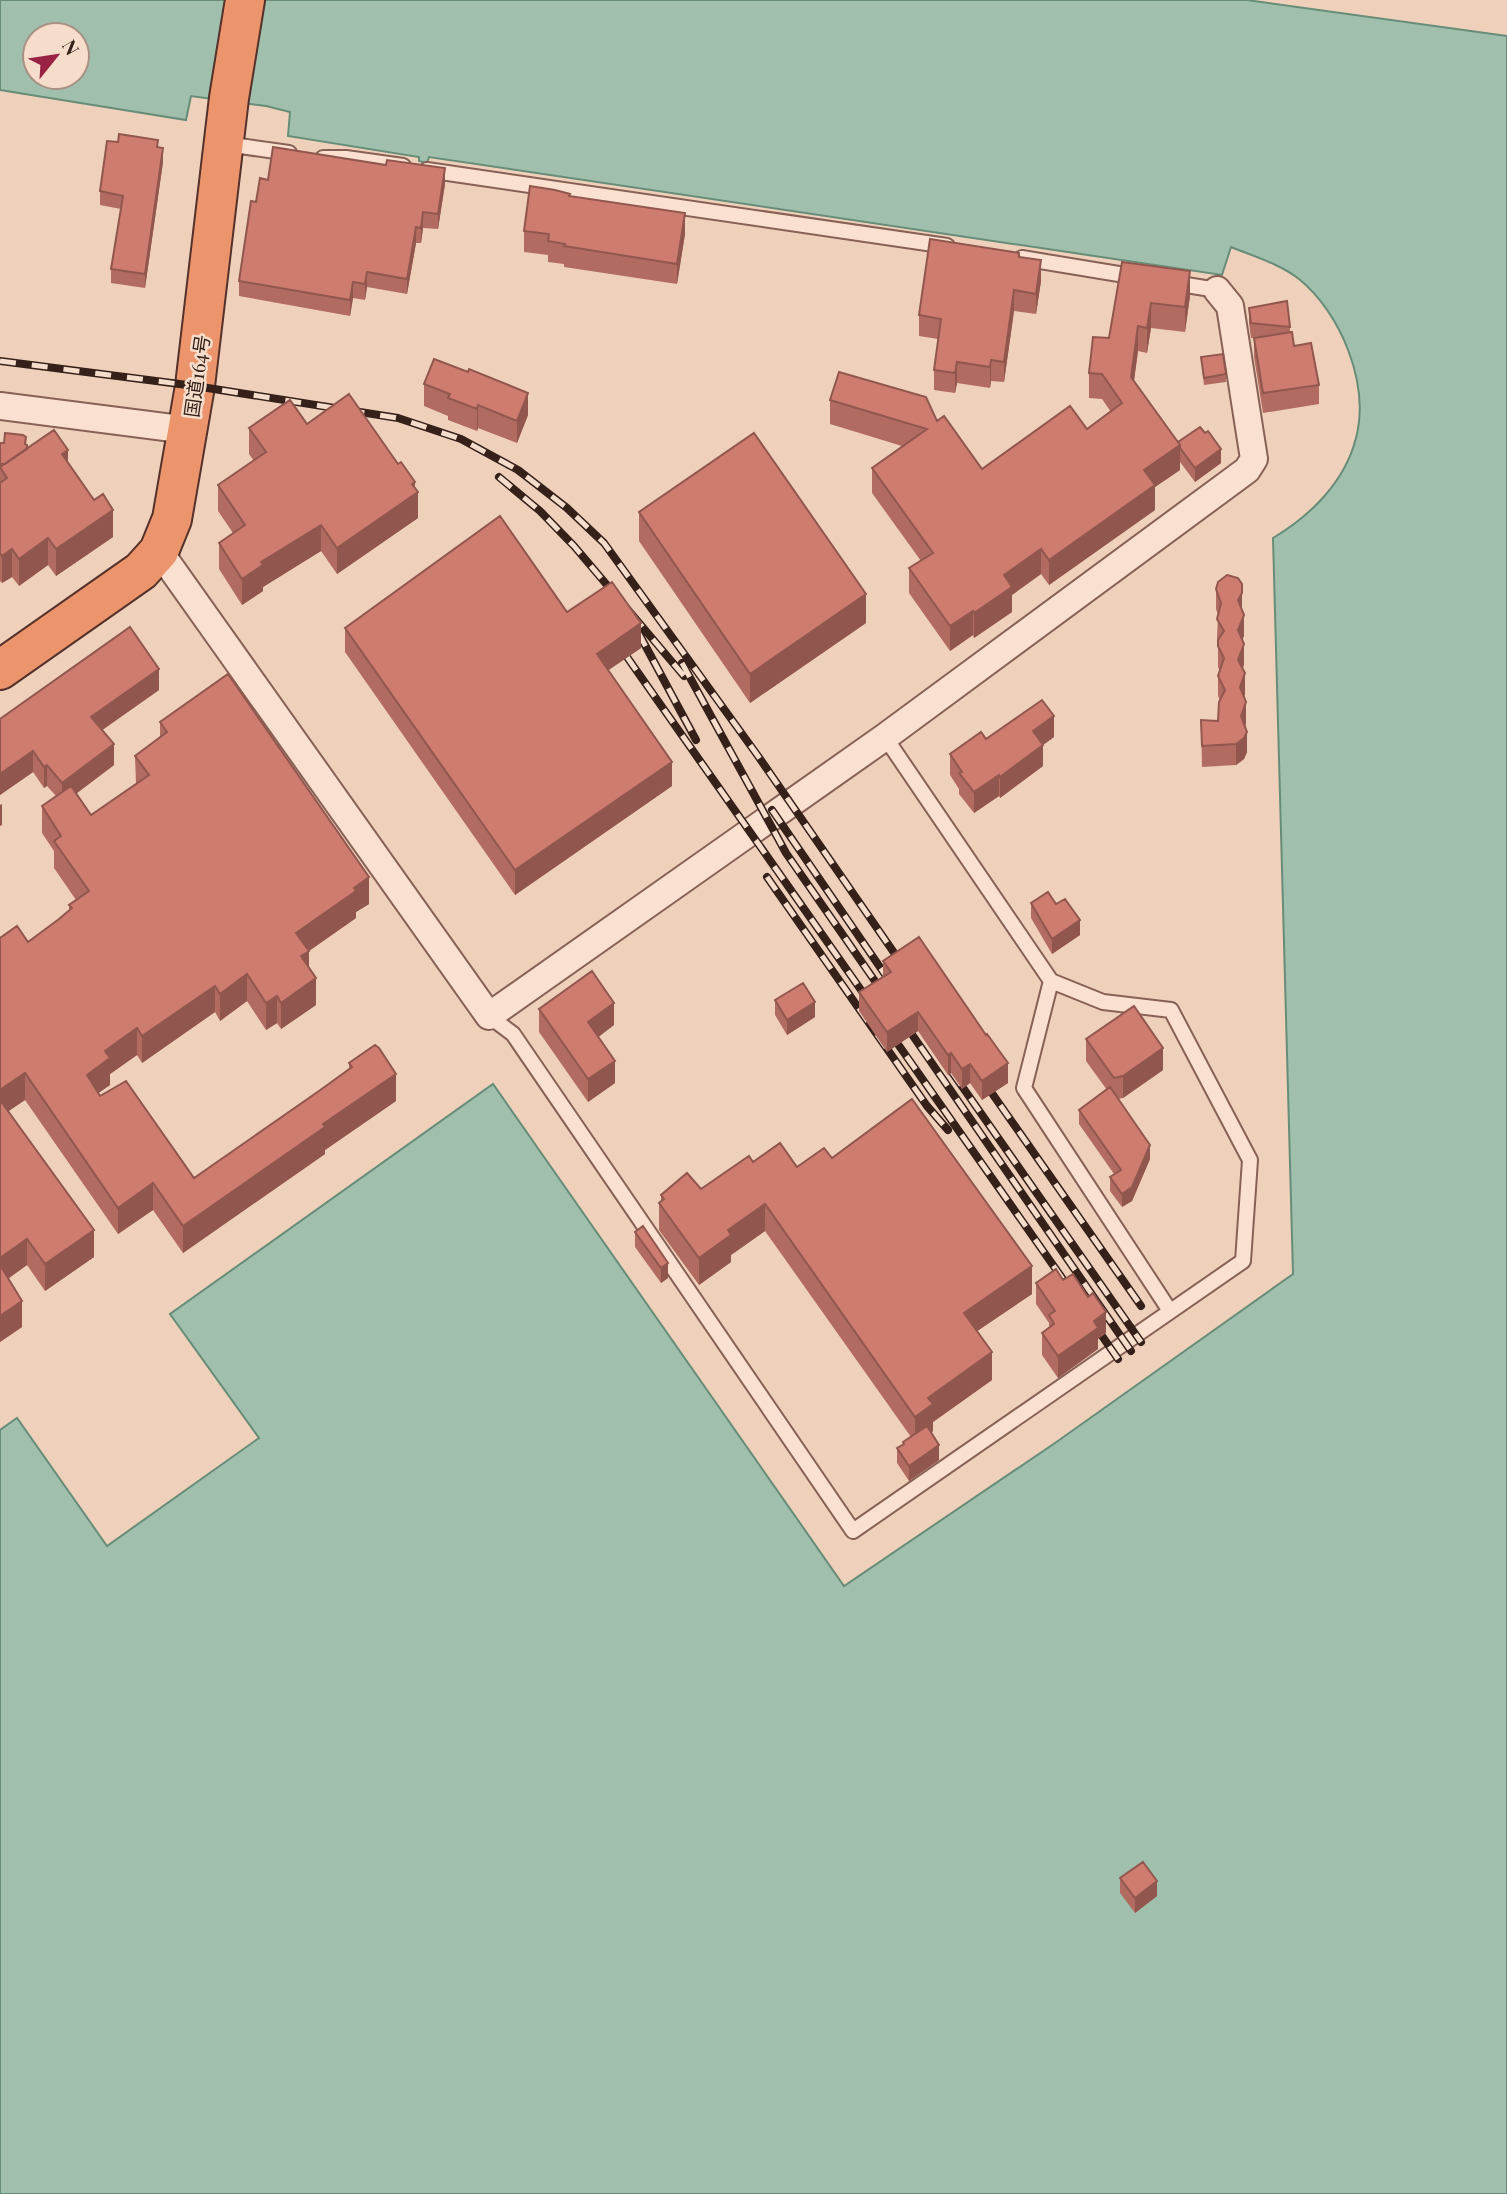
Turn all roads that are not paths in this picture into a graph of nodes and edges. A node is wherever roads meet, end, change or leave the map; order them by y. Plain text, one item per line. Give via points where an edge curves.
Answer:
1 (245, 0) edge
2 (224, 144) junction
3 (963, 248) edge
4 (1003, 255) edge
5 (1217, 290) joint
6 (0, 406) edge
7 (188, 430) junction
8 (159, 551) junction
9 (0, 670) edge
10 (885, 737) junction
11 (1051, 981) junction
12 (489, 1016) junction
13 (1170, 1311) junction

1 - 2 highway, 国道164号
2 - 3 lane
2 - 7 highway, 国道164号
4 - 5 lane
5 - 10 street via 1230,306 1254,459 1247,470
6 - 7 street
7 - 8 highway, 国道164号 via 172,519
8 - 9 highway, 国道164号 via 141,571
8 - 12 street
10 - 11 lane
10 - 12 street
11 - 13 lane via 1024,1088
11 - 13 lane via 1103,1002 1171,1010 1250,1160 1243,1261
12 - 13 lane via 513,1034 853,1531

